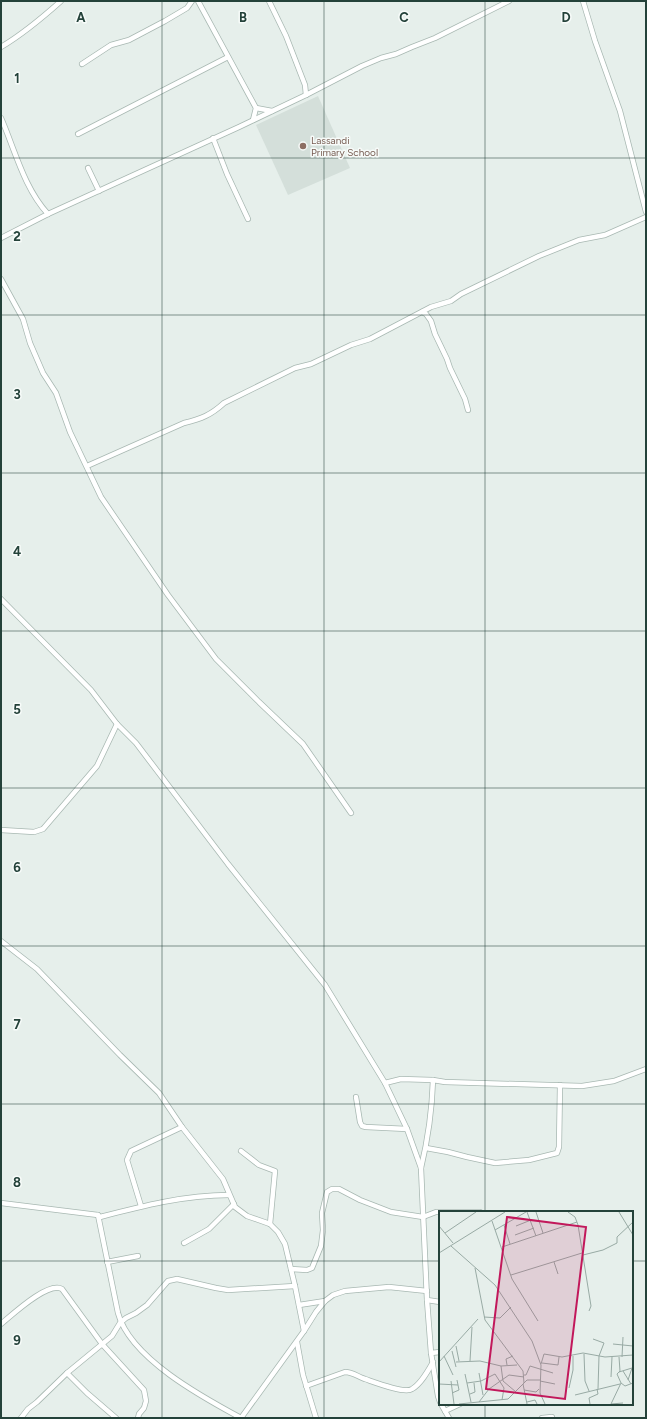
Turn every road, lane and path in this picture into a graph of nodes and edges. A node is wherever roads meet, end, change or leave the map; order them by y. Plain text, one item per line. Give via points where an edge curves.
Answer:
1 (61, 1) edge
2 (192, 1) edge
3 (198, 1) edge
4 (269, 1) edge
5 (509, 1) edge
6 (583, 1) edge
7 (1, 47) edge
8 (228, 57) junction
9 (82, 64) dead end
10 (306, 95) junction
11 (256, 108) junction
12 (272, 111) junction
13 (1, 118) edge
14 (253, 120) junction
15 (78, 134) dead end
16 (213, 138) junction
17 (88, 168) dead end
18 (99, 191) junction
19 (646, 212) edge
20 (48, 214) junction
21 (646, 217) edge
22 (248, 219) dead end
23 (1, 238) edge
24 (1, 279) edge
25 (422, 312) junction
26 (468, 410) dead end
27 (87, 466) junction
28 (1, 599) edge
29 (117, 724) junction
30 (351, 813) dead end
31 (1, 830) edge
32 (1, 941) edge
33 (646, 1069) edge
34 (433, 1080) junction
35 (385, 1084) junction
36 (560, 1085) junction
37 (356, 1098) dead end
38 (182, 1127) junction
39 (407, 1129) junction
40 (426, 1148) junction
41 (241, 1151) dead end
42 (421, 1168) junction
43 (229, 1194) junction
44 (1, 1203) edge
45 (234, 1204) junction
46 (141, 1206) junction
47 (439, 1212) edge
48 (98, 1215) junction
49 (423, 1217) junction
50 (270, 1224) junction
51 (184, 1243) dead end
52 (138, 1256) dead end
53 (107, 1262) junction
54 (291, 1269) junction
55 (295, 1286) junction
56 (427, 1291) junction
57 (427, 1300) junction
58 (324, 1301) junction
59 (439, 1302) edge
60 (299, 1305) junction
61 (120, 1323) junction
62 (1, 1324) edge
63 (304, 1331) junction
64 (297, 1342) junction
65 (102, 1344) junction
66 (439, 1352) edge
67 (431, 1353) junction
68 (433, 1362) junction
69 (67, 1373) junction
70 (306, 1386) junction
71 (439, 1400) edge
72 (441, 1405) edge
73 (458, 1405) edge
74 (445, 1411) junction
75 (552, 1417) dead end
76 (21, 1418) edge
77 (116, 1418) edge
78 (138, 1418) edge
79 (241, 1418) edge
80 (316, 1418) edge
81 (449, 1418) edge
82 (542, 1418) edge

1 - 7 street via 25,32
2 - 9 street via 187,8 165,21 129,40 111,46
3 - 8 street
4 - 10 street via 286,36 305,85
5 - 10 street via 435,38 362,66
6 - 19 street via 620,111
8 - 11 street
8 - 15 street
10 - 12 street
11 - 12 street
11 - 14 street
12 - 14 street
13 - 20 street via 29,185 39,205
14 - 16 street
16 - 18 street
16 - 22 street
17 - 18 street
18 - 20 street
20 - 23 street
21 - 25 street via 605,235 579,240 539,256 451,301
24 - 27 street via 23,319 43,373 56,393 70,432
25 - 26 street via 431,321 466,399
25 - 27 street via 370,338 311,364 295,368 224,403 200,419 184,423
27 - 30 street via 100,497 216,659 303,744
28 - 29 street via 91,690
29 - 31 street via 97,766 43,829 34,832
29 - 35 street via 136,743 325,985
32 - 38 street via 37,969 159,1093
33 - 36 street via 614,1081 582,1086
34 - 35 street via 401,1079
34 - 36 street
34 - 40 street
35 - 39 street
36 - 40 street via 557,1153 529,1160 495,1163
37 - 39 street via 362,1126
38 - 43 street via 222,1178
38 - 46 street via 131,1151 128,1155 127,1160
39 - 42 street
40 - 42 street
41 - 50 street via 259,1165 275,1171
42 - 49 street
43 - 45 street
43 - 46 street
44 - 48 street
45 - 50 street via 247,1216
45 - 51 street via 209,1229
46 - 48 street via 100,1217
47 - 49 street
48 - 53 street
49 - 54 street via 391,1212 340,1189 332,1189 323,1204 321,1246 312,1268
49 - 56 street
50 - 54 street via 285,1244
52 - 53 street
53 - 61 street
54 - 55 street
55 - 60 street
55 - 61 street via 228,1290 172,1279 147,1305
56 - 57 street
56 - 58 street via 389,1287 345,1291
57 - 59 street
57 - 67 street
58 - 60 street
58 - 63 street
60 - 63 street
61 - 65 street via 112,1336
61 - 79 street via 142,1352 169,1374
62 - 65 street via 41,1293 59,1287
63 - 64 street
64 - 70 street
64 - 79 street
65 - 69 street
65 - 78 street via 144,1390 146,1401
66 - 67 street
67 - 68 street
68 - 70 street via 422,1379 412,1389 405,1391 350,1372
68 - 71 street
69 - 76 street
69 - 77 street
70 - 80 street
72 - 74 street
73 - 74 street
74 - 81 street
75 - 82 street

